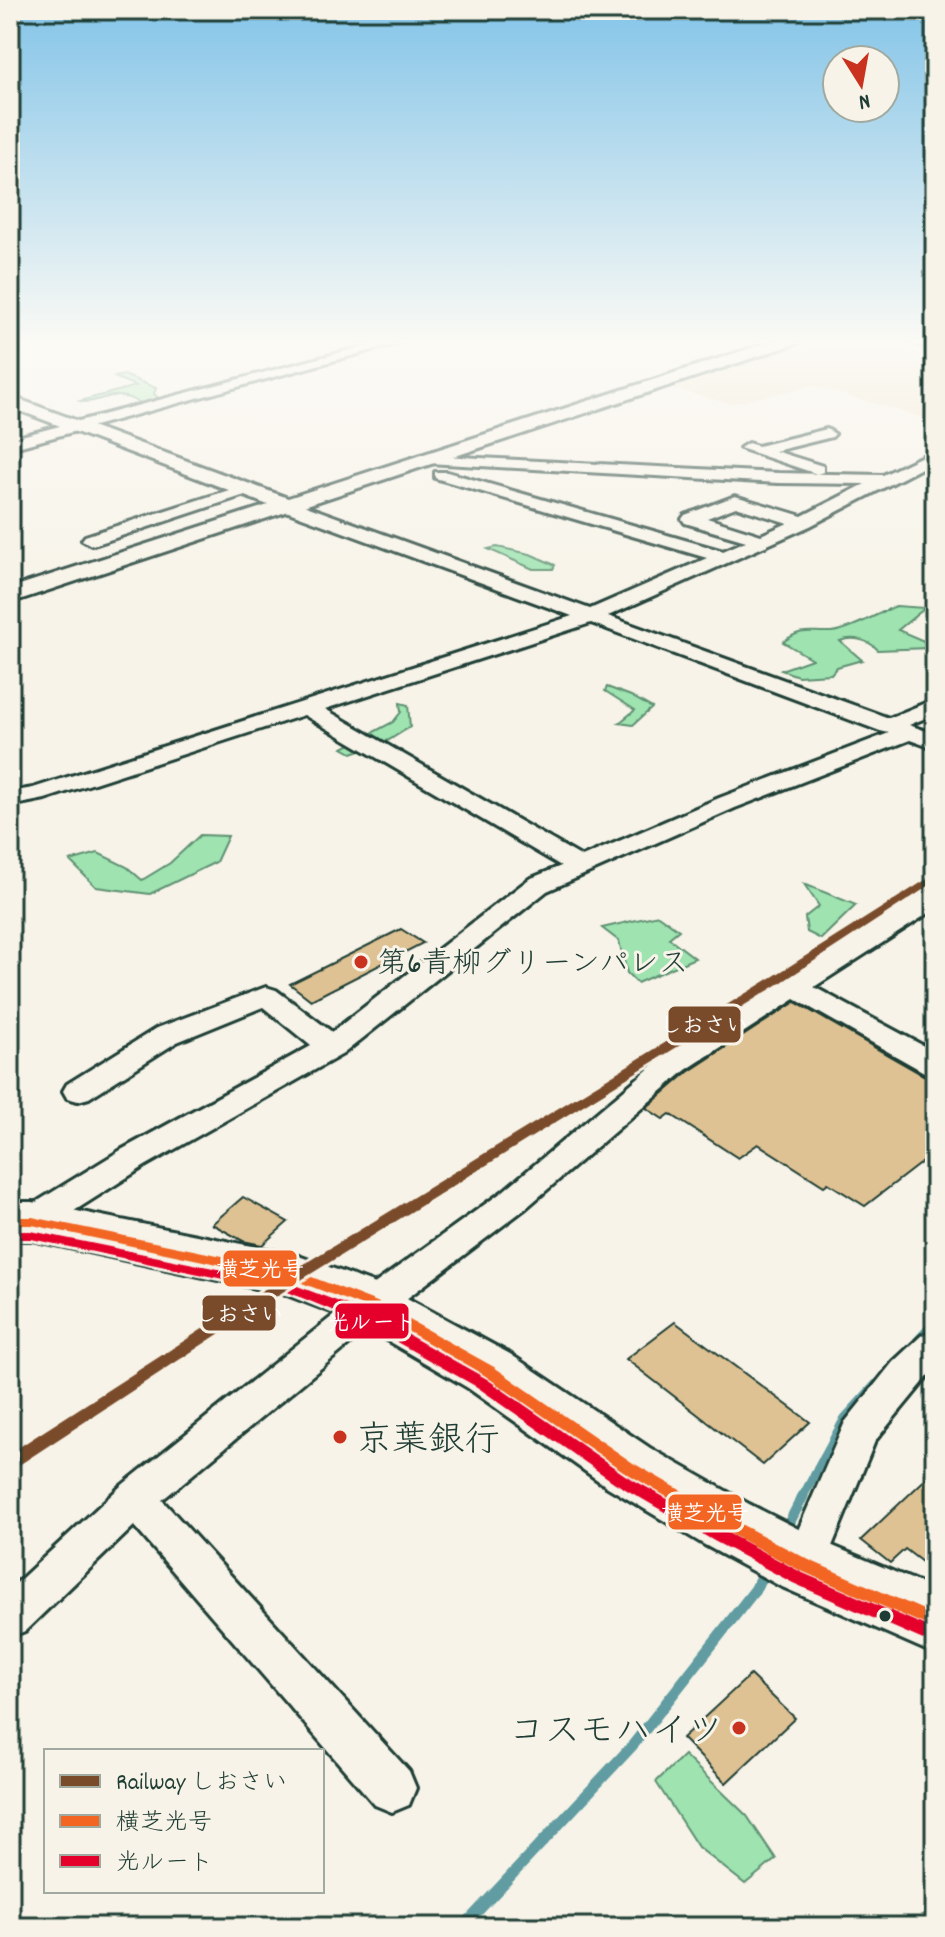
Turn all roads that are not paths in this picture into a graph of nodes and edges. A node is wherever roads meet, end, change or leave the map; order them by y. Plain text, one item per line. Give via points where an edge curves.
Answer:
1 (64, 429) edge
2 (85, 429) edge
3 (516, 429) edge
4 (827, 434) dead end
5 (10, 444) edge
6 (935, 455) edge
7 (428, 458) junction
8 (441, 475) dead end
9 (893, 478) junction
10 (844, 479) junction
11 (922, 479) dead end
12 (248, 489) junction
13 (289, 506) junction
14 (804, 522) junction
15 (91, 540) dead end
16 (763, 541) junction
17 (726, 558) junction
18 (10, 596) edge
19 (592, 616) junction
20 (304, 706) junction
21 (935, 706) edge
22 (898, 729) junction
23 (935, 742) edge
24 (15, 793) edge
25 (578, 865) junction
26 (935, 897) edge
27 (794, 987) junction
28 (332, 1047) junction
29 (935, 1065) edge
30 (78, 1091) dead end
31 (21, 1221) edge
32 (372, 1305) junction
33 (935, 1345) edge
34 (135, 1498) junction
35 (804, 1565) junction
36 (10, 1617) edge
37 (935, 1622) edge
38 (392, 1788) dead end

1 - 5 street
2 - 12 street
3 - 7 street
4 - 10 street via 752,450
6 - 9 street
7 - 10 street
7 - 13 street
8 - 17 street
9 - 10 street
9 - 11 street
9 - 14 street
12 - 13 street
12 - 15 street
13 - 18 street
13 - 19 street
14 - 16 street
14 - 16 street via 735,501 691,519
16 - 17 street
17 - 19 street
19 - 20 street
19 - 22 street
20 - 24 street via 37,794
20 - 25 street
21 - 22 street
22 - 23 street
22 - 25 street
25 - 28 street via 518,899
26 - 27 street
27 - 29 street
27 - 32 street via 675,1063 514,1200
28 - 30 street via 266,996 167,1035
28 - 31 street
31 - 32 main road via 296,1276
32 - 34 street
32 - 35 main road via 489,1371 628,1467
33 - 35 street via 859,1433
34 - 36 street
34 - 38 street
35 - 37 main road

